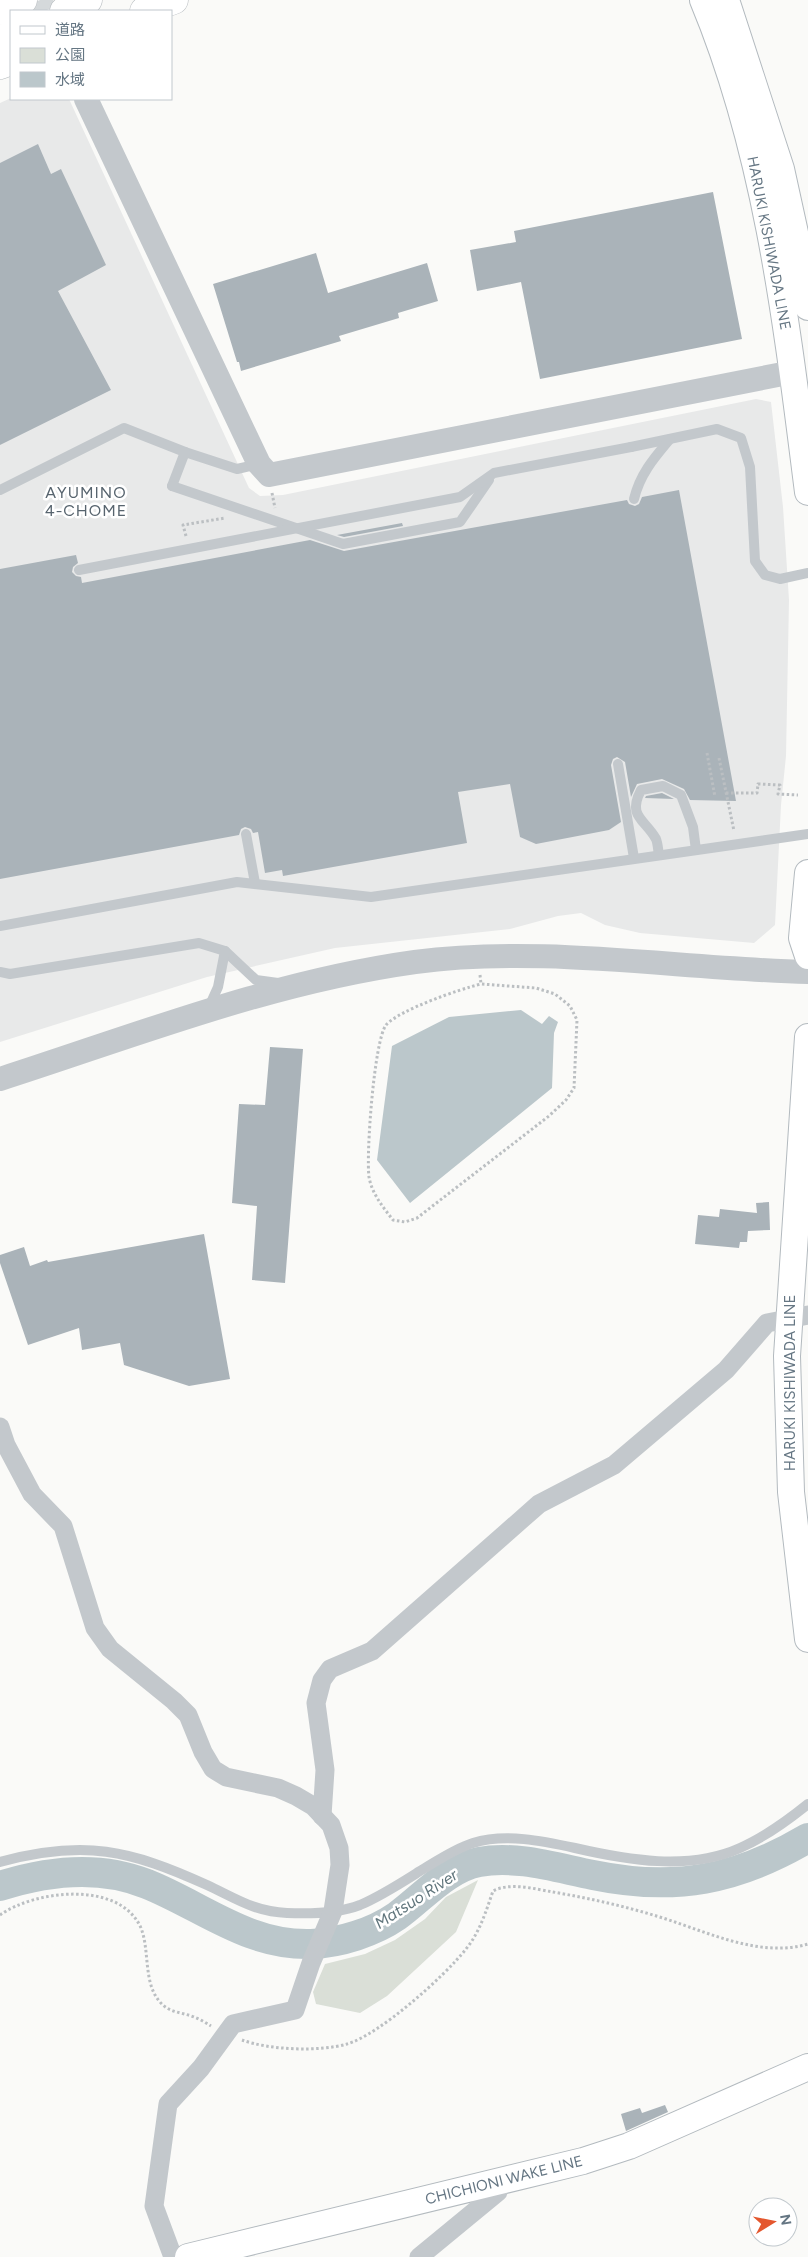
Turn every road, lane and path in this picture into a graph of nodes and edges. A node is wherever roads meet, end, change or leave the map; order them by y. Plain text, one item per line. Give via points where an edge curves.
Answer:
1 (24, 0) edge
2 (88, 0) edge
3 (174, 0) edge
4 (703, 0) edge
5 (726, 0) edge
6 (66, 10) edge
7 (147, 10) edge
8 (0, 11) edge
9 (86, 100) edge
10 (808, 307) edge
11 (793, 372) junction
12 (670, 439) junction
13 (185, 452) junction
14 (259, 464) junction
15 (494, 473) junction
16 (0, 490) edge
17 (808, 492) edge
18 (634, 499) dead end
19 (79, 570) dead end
20 (808, 573) edge
21 (707, 754) dead end
22 (720, 758) dead end
23 (618, 764) dead end
24 (726, 793) junction
25 (798, 795) dead end
26 (715, 797) dead end
27 (740, 830) dead end
28 (246, 834) dead end
29 (808, 834) edge
30 (696, 850) junction
31 (659, 855) junction
32 (634, 858) junction
33 (808, 873) edge
34 (255, 883) junction
35 (1, 926) edge
36 (224, 951) junction
37 (808, 956) edge
38 (479, 957) junction
39 (0, 972) edge
40 (808, 972) edge
41 (481, 984) junction
42 (291, 986) junction
43 (208, 1010) junction
44 (808, 1037) edge
45 (0, 1079) edge
46 (798, 1316) edge
47 (0, 1427) edge
48 (808, 1639) edge
49 (808, 1804) edge
50 (322, 1816) junction
51 (0, 1862) edge
52 (333, 1911) junction
53 (0, 1915) edge
54 (808, 1944) edge
55 (225, 2034) junction
56 (808, 2067) edge
57 (500, 2181) junction
58 (173, 2257) edge
59 (188, 2257) edge
60 (420, 2257) edge

1 - 8 highway
2 - 6 highway
3 - 7 highway
4 - 11 main road, HARUKI KISHIWADA LINE via 738,99 757,175 774,251
5 - 10 main road, HARUKI KISHIWADA LINE via 781,169
9 - 14 street
11 - 14 street via 280,474 269,475
11 - 17 main road, HARUKI KISHIWADA LINE
12 - 15 lane, bridge
12 - 18 lane via 645,470
12 - 20 lane via 718,429 741,438 750,467 755,561 765,574 780,579
13 - 14 lane via 237,469
13 - 15 lane, bridge via 172,486 343,544 460,522
13 - 16 lane via 124,428
15 - 19 lane, bridge via 460,497
21 - 26 path
22 - 24 path
23 - 32 lane
24 - 25 path via 758,793 758,784 780,785 778,794
24 - 27 path via 733,831
28 - 34 lane
29 - 30 lane
30 - 31 lane
30 - 31 lane via 693,827 681,795 663,786 641,790 634,802 638,818 656,840
31 - 32 lane
32 - 34 lane via 371,897
33 - 37 main road via 802,938
34 - 35 lane via 237,882
36 - 39 lane via 199,943 10,974
36 - 42 lane via 256,980
36 - 43 lane via 218,987
38 - 40 street via 570,958
38 - 41 path
38 - 42 street via 415,962
41 - 41 path via 536,988 555,994 570,1006 577,1020 574,1088 549,1116 417,1218 405,1222 393,1220 374,1193 369,1177 368,1153 381,1034 387,1024 406,1013 453,991
42 - 43 street
43 - 45 street
44 - 46 main road, HARUKI KISHIWADA LINE
46 - 48 main road, HARUKI KISHIWADA LINE via 787,1356 791,1492
46 - 50 street via 767,1323 726,1370 614,1465 539,1504 372,1652 330,1668 322,1680 316,1703 324,1770
47 - 50 street via 32,1494 63,1526 95,1628 110,1649 188,1715 203,1752 214,1769 226,1777 278,1788 314,1806
49 - 52 lane via 767,1834 739,1849 680,1861 643,1860 534,1841 504,1839 474,1843 446,1855 358,1906
50 - 52 street via 331,1825 339,1848 340,1865
51 - 52 lane via 27,1854 99,1849 168,1867 248,1906 287,1913
52 - 55 street via 295,2010 233,2024
53 - 55 path via 8,1909 42,1898 75,1895 96,1896 121,1904 140,1927 147,1949 150,1983 159,2001 168,2010 195,2017
54 - 55 path via 774,1949 744,1944 616,1904 531,1888 501,1887 493,1891 479,1930 466,1949 435,1981 372,2033 347,2044 301,2050 245,2042
55 - 58 street via 201,2068 168,2104 154,2206
56 - 57 main road, CHICHIONI WAKE LINE via 629,2146
57 - 59 main road, CHICHIONI WAKE LINE
57 - 60 street via 498,2192

